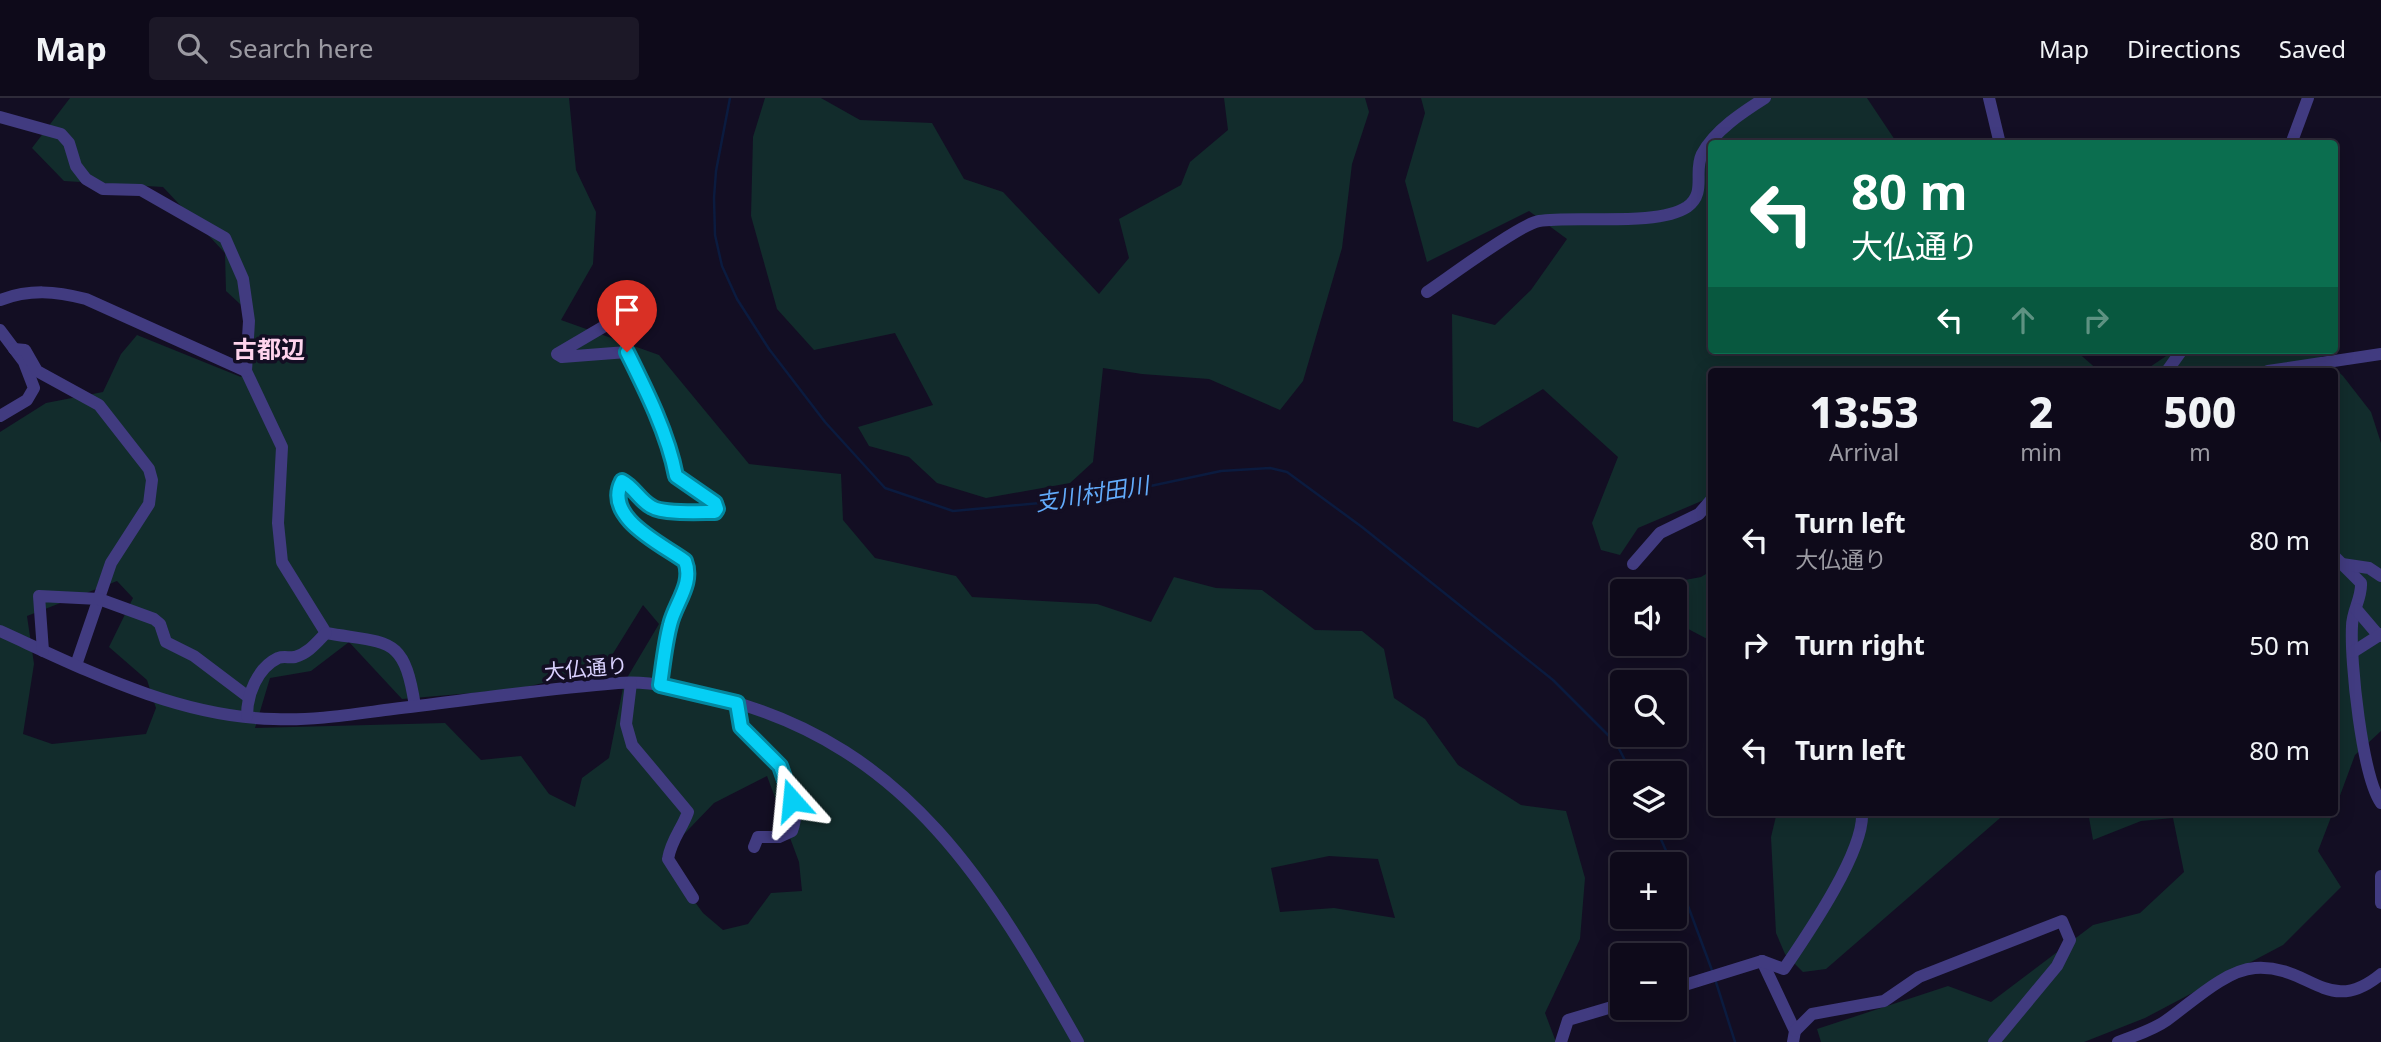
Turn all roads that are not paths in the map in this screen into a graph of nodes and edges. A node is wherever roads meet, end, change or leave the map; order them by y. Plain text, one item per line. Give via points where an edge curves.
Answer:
1 (1765, 98) edge
2 (1989, 98) edge
3 (2308, 98) edge
4 (0, 117) edge
5 (1712, 140) edge
6 (1999, 140) edge
7 (2292, 140) edge
8 (1708, 146) edge
9 (1427, 292) dead end
10 (0, 300) edge
11 (639, 310) dead end
12 (0, 330) edge
13 (14, 349) junction
14 (2381, 354) edge
15 (2288, 368) edge
16 (246, 371) junction
17 (0, 416) edge
18 (1708, 504) edge
19 (2338, 560) edge
20 (1633, 564) dead end
21 (2381, 576) edge
22 (2361, 589) junction
23 (99, 599) junction
24 (2356, 609) junction
25 (0, 631) edge
26 (326, 633) junction
27 (2380, 635) edge
28 (43, 650) junction
29 (2353, 652) junction
30 (76, 665) junction
31 (631, 683) junction
32 (660, 685) junction
33 (247, 696) junction
34 (737, 703) junction
35 (415, 706) junction
36 (247, 716) junction
37 (2381, 803) edge
38 (1861, 816) edge
39 (754, 847) dead end
40 (2381, 876) edge
41 (693, 898) dead end
42 (2381, 903) edge
43 (1762, 961) junction
44 (2381, 974) edge
45 (1687, 984) edge
46 (1610, 1008) edge
47 (1794, 1037) edge
48 (1078, 1042) edge
49 (1561, 1042) edge
50 (1994, 1042) edge
51 (2118, 1042) edge

1 - 5 street
2 - 6 street
3 - 7 street
4 - 16 street via 61,134 76,166 103,189 141,190 225,238 243,279 249,330
8 - 9 street via 1700,157 1700,189 1685,209 1644,217 1537,221
10 - 16 street via 54,290 86,299
11 - 32 street via 557,354 627,352 669,442 676,476 717,509 661,510 651,507 628,484 622,481 619,486 623,508 634,526 685,561 687,567 686,584 670,623
12 - 13 street
13 - 17 street via 34,388 27,400
13 - 23 street via 25,350 37,371 51,381 99,405 149,470 149,504 111,563
14 - 15 street
16 - 26 street via 282,447 278,523 282,562
18 - 20 street via 1699,514 1660,533
19 - 21 street
19 - 22 street via 2361,583
21 - 22 street
22 - 24 street
23 - 28 street via 39,596
23 - 30 street
23 - 33 street via 154,619 166,642 194,656
24 - 27 street
24 - 29 street via 2351,624
25 - 28 street, 大仏通り
26 - 33 street via 310,650 279,658
26 - 35 street via 395,649 407,663
27 - 29 street
28 - 30 street, 大仏通り
29 - 37 street via 2359,723
30 - 36 street, 大仏通り via 199,709
31 - 32 street, 大仏通り
31 - 35 street, 大仏通り
31 - 41 street via 626,724 632,745 688,812 676,831 668,859
32 - 34 street, 大仏通り
33 - 36 street
34 - 39 street via 746,734 762,744 780,766 796,815 792,831 779,837 758,837
34 - 48 street, 大仏通り via 810,730 875,773 923,813 964,858 1039,972
35 - 36 street, 大仏通り via 273,719
38 - 43 street via 1857,846 1804,940 1784,969
40 - 42 street
43 - 45 street
43 - 47 street
44 - 51 street via 2348,993 2276,969 2250,968 2212,987 2166,1021
46 - 49 street via 1568,1020
47 - 50 street via 1812,1014 1884,1002 1919,977 2062,920 2070,940 2057,966

